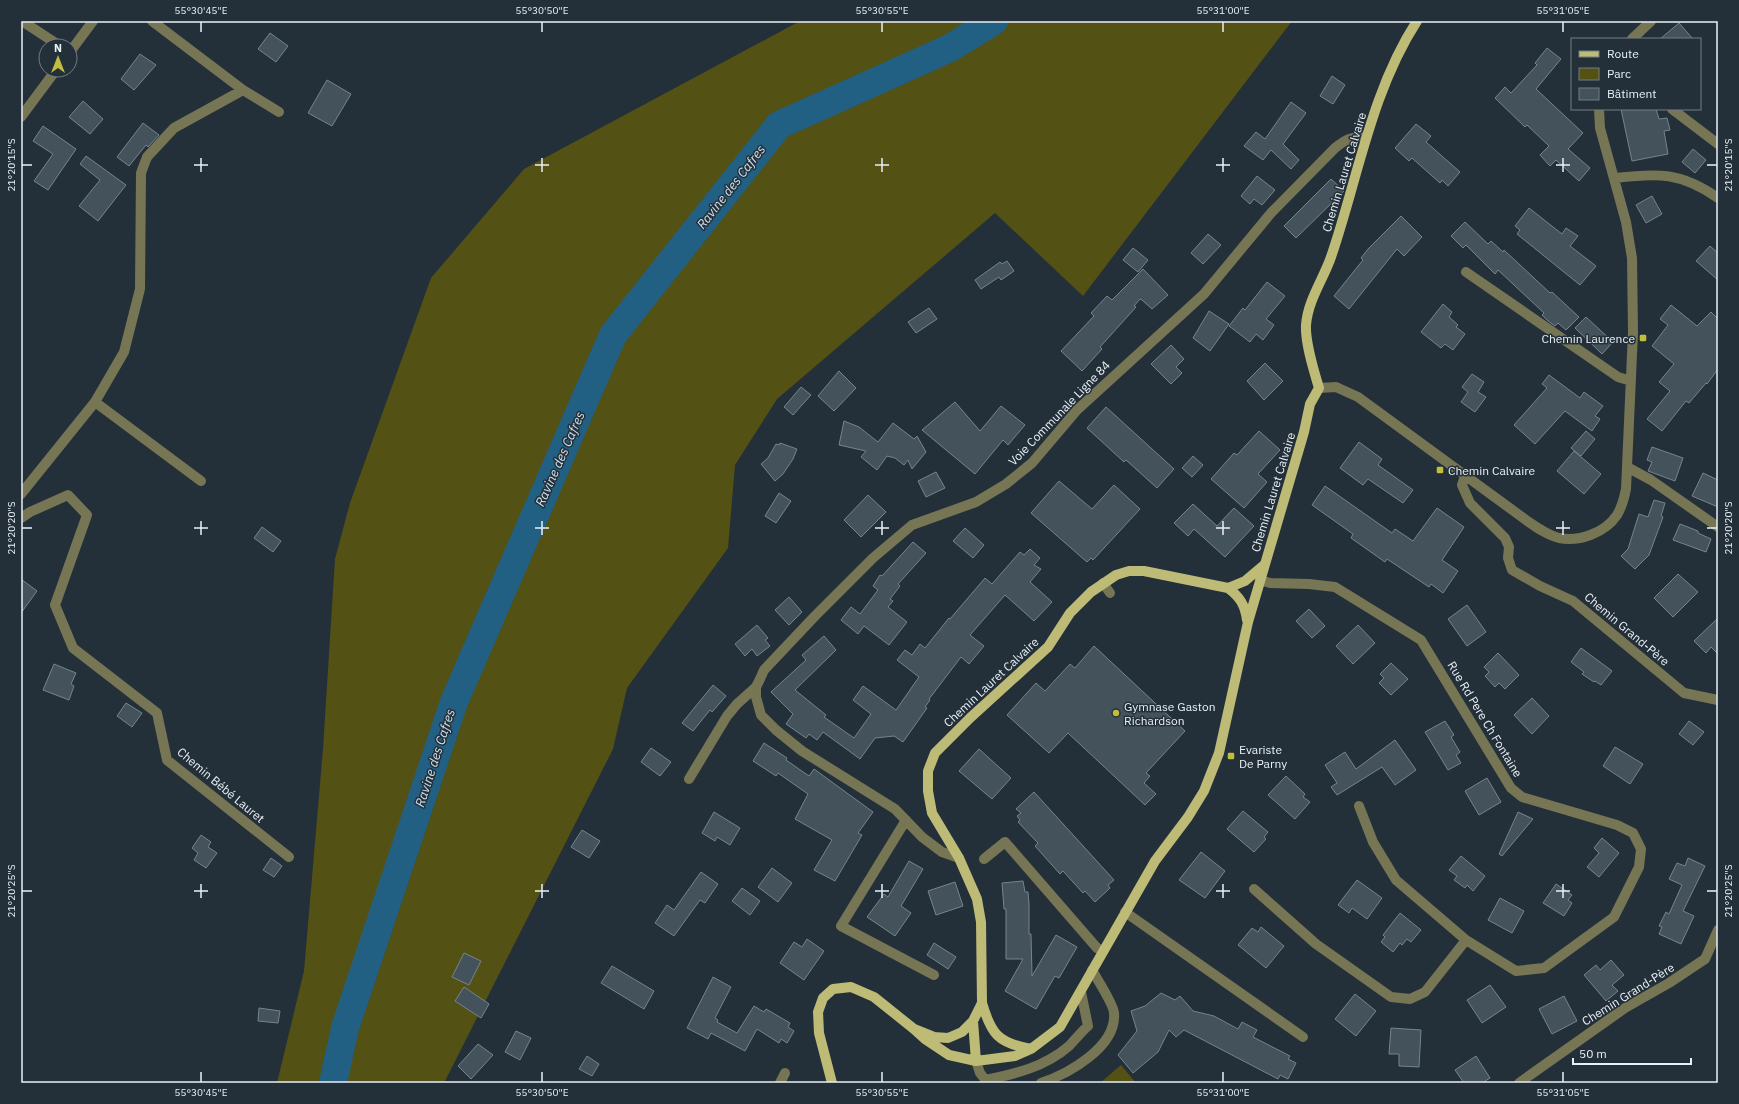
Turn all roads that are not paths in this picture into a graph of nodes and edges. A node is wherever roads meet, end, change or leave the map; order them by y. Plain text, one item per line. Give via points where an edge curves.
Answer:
1 (22, 21) edge
2 (93, 21) edge
3 (152, 21) edge
4 (1417, 21) edge
5 (1651, 21) edge
6 (48, 38) edge
7 (1633, 38) edge
8 (78, 41) edge
9 (50, 78) edge
10 (243, 90) junction
11 (1599, 110) edge
12 (1673, 110) edge
13 (279, 112) dead end
14 (21, 117) edge
15 (1365, 137) junction
16 (1718, 144) edge
17 (1615, 178) junction
18 (1718, 198) edge
19 (1466, 272) dead end
20 (1631, 381) junction
21 (1319, 388) junction
22 (95, 402) junction
23 (1627, 467) junction
24 (1465, 476) junction
25 (201, 481) dead end
26 (21, 494) edge
27 (21, 518) edge
28 (1718, 527) edge
29 (1264, 565) junction
30 (1260, 580) junction
31 (1103, 583) junction
32 (1228, 588) junction
33 (1110, 593) dead end
34 (1248, 622) junction
35 (756, 687) junction
36 (1718, 700) edge
37 (689, 779) dead end
38 (1359, 806) dead end
39 (906, 820) junction
40 (288, 857) dead end
41 (959, 858) junction
42 (984, 859) dead end
43 (1254, 889) dead end
44 (1125, 912) junction
45 (1718, 930) edge
46 (1466, 940) junction
47 (1103, 951) junction
48 (1092, 970) junction
49 (934, 975) dead end
50 (1080, 992) junction
51 (982, 1002) junction
52 (973, 1021) junction
53 (914, 1029) junction
54 (1303, 1037) dead end
55 (1032, 1049) junction
56 (976, 1061) junction
57 (785, 1073) dead end
58 (986, 1082) edge
59 (780, 1083) edge
60 (832, 1083) edge
61 (1041, 1083) edge
62 (1519, 1083) edge

1 - 6 street
2 - 8 street
3 - 10 street
4 - 15 main road, Chemin Lauret Calvaire via 1392,68
5 - 7 street
9 - 14 street
10 - 13 street
10 - 22 street via 174,128 147,157 141,173 140,289 124,352
11 - 17 street via 1600,128
12 - 16 street
15 - 21 main road, Chemin Lauret Calvaire via 1346,211 1330,259 1309,308 1306,327
15 - 35 street, Voie Communale Ligne 84 via 1347,139 1335,148 1271,213 1204,294 1077,410 1032,463 1006,484 976,502 912,525 873,558 787,644 764,670
17 - 18 street via 1654,174 1672,176 1692,182
17 - 20 street via 1632,258
19 - 20 street via 1618,377
20 - 23 street
21 - 24 street via 1336,387 1358,397
21 - 29 main road, Chemin Lauret Calvaire via 1310,404
22 - 25 street
22 - 26 street
23 - 24 street via 1623,503 1616,516 1596,533 1578,538 1559,538 1545,532
23 - 28 street via 1651,480
24 - 36 street, Chemin Grand-Père via 1462,485 1470,503 1505,538 1512,570 1573,601 1684,693
27 - 40 street, Chemin Bébé Lauret via 68,494 87,516 55,605 73,648 157,713 167,760
29 - 30 main road
29 - 32 main road, Chemin Lauret Calvaire via 1245,581
30 - 34 main road
30 - 46 street, Rue Rd Pere Ch Fontaine via 1270,583 1335,587 1421,640 1511,788 1522,797 1617,825 1633,833 1641,849 1639,867 1614,918 1544,968 1516,971
31 - 32 main road, Chemin Lauret Calvaire via 1129,571 1144,571
31 - 33 street
31 - 41 main road, Chemin Lauret Calvaire via 1070,613 1048,647 935,753 928,771 932,812
32 - 34 main road via 1240,599
34 - 44 main road via 1219,753 1204,790 1188,817 1155,861
35 - 37 street, Voie Communale Ligne 84 via 727,716
35 - 39 street via 761,715 776,730 802,751 895,809
38 - 46 street, Rue Rd Pere Ch Fontaine via 1373,842 1396,880
39 - 41 street via 922,837 942,852
39 - 49 street via 841,926
41 - 51 main road, Chemin Lauret Calvaire via 977,899 982,922
42 - 47 street via 1006,842 1097,948
43 - 46 street via 1316,944 1391,997 1410,999 1424,992
44 - 47 main road
44 - 54 street
45 - 62 street, Chemin Grand-Père via 1705,959 1625,1008
47 - 48 main road
48 - 50 main road
48 - 61 street via 1114,1012 1113,1028 1098,1049 1079,1066
50 - 55 main road via 1060,1027
50 - 58 street via 1088,1026 1068,1046 1047,1061 1021,1073
51 - 52 main road, Chemin Lauret Calvaire
51 - 55 main road via 988,1024 1000,1039
52 - 53 main road, Chemin Lauret Calvaire via 962,1032 948,1038
52 - 56 main road
53 - 56 main road via 949,1055
53 - 60 main road, Chemin Lauret Calvaire via 874,997 851,987 833,989 823,998 818,1012 819,1033
55 - 56 main road via 1015,1056
56 - 58 street
57 - 59 street

